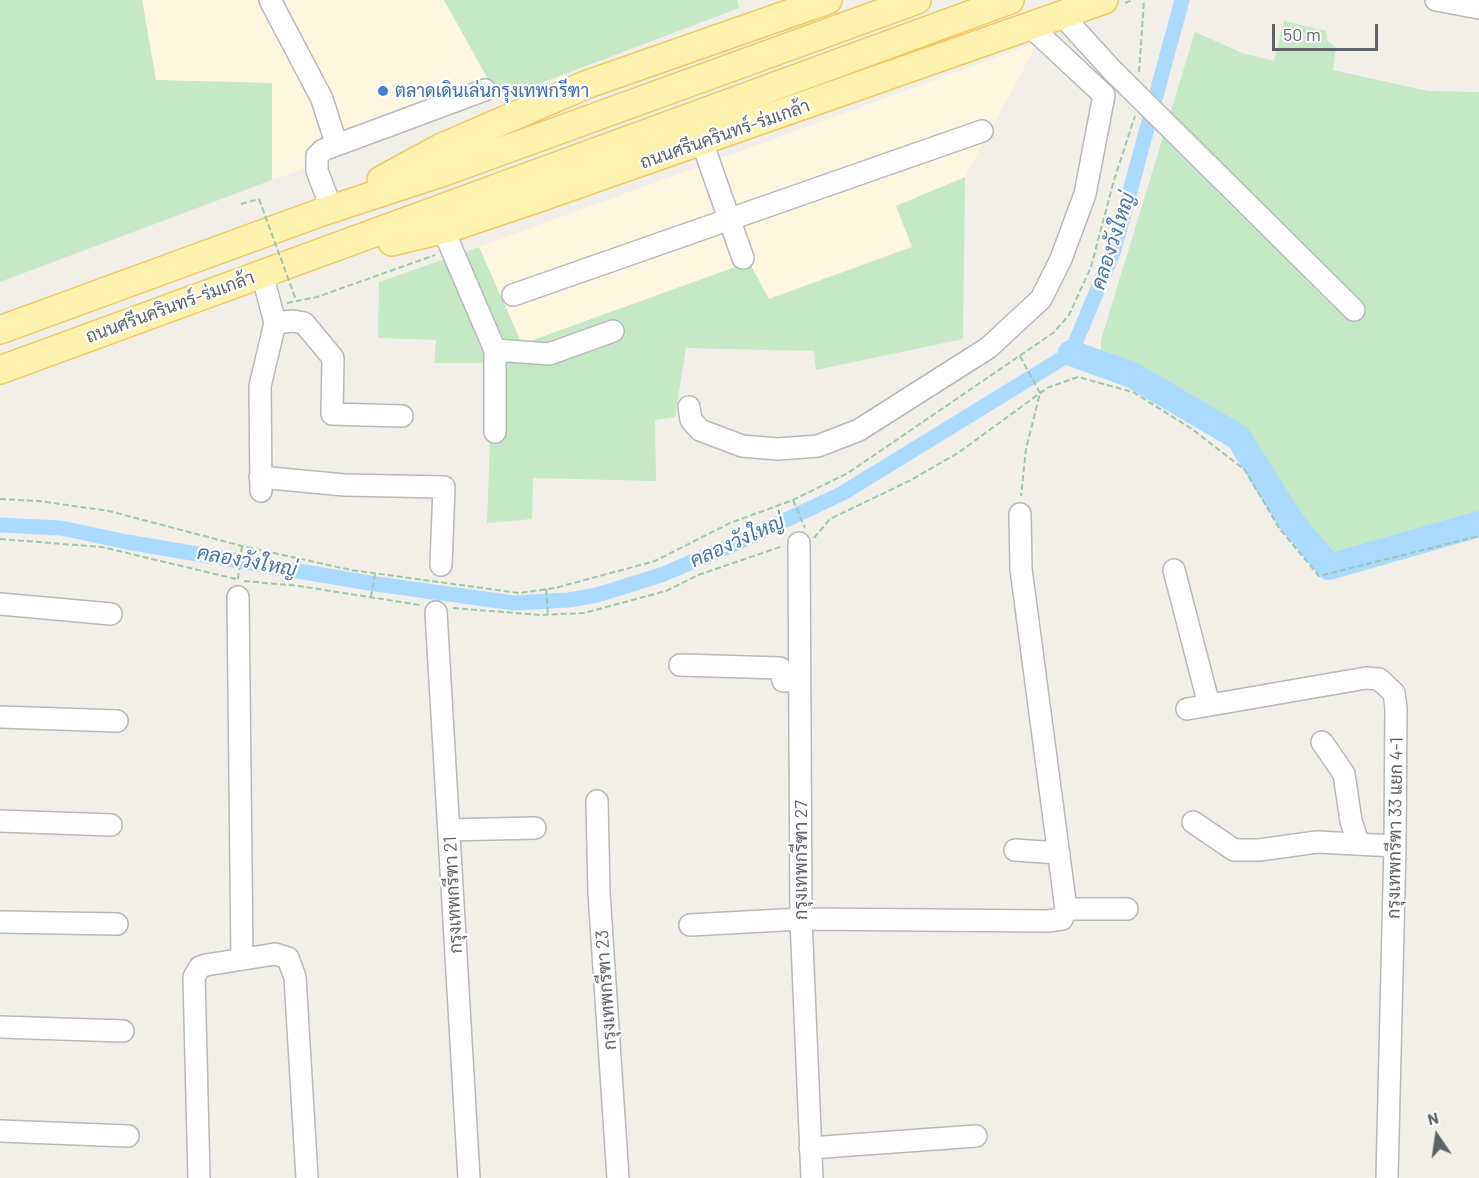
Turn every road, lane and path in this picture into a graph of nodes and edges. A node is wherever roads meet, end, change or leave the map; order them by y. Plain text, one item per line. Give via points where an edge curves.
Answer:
1 (270, 0) edge
2 (828, 0) edge
3 (917, 0) edge
4 (1010, 0) edge
5 (1122, 0) edge
6 (1436, 0) edge
7 (1479, 8) edge
8 (1060, 10) edge
9 (1029, 25) junction
10 (485, 90) dead end
11 (982, 130) dead end
12 (702, 142) junction
13 (336, 143) junction
14 (242, 204) dead end
15 (326, 209) junction
16 (729, 219) junction
17 (443, 229) junction
18 (340, 245) junction
19 (743, 258) dead end
20 (262, 273) junction
21 (513, 295) dead end
22 (317, 297) dead end
23 (296, 300) junction
24 (1354, 310) dead end
25 (279, 314) junction
26 (3, 329) edge
27 (613, 331) dead end
28 (495, 350) junction
29 (1020, 356) dead end
30 (8, 367) edge
31 (1040, 393) junction
32 (689, 407) dead end
33 (402, 416) dead end
34 (495, 432) dead end
35 (793, 500) dead end
36 (1020, 514) joint
37 (1479, 536) edge
38 (0, 539) edge
39 (804, 542) junction
40 (242, 546) dead end
41 (441, 565) dead end
42 (1174, 570) dead end
43 (375, 574) dead end
44 (238, 588) junction
45 (546, 589) dead end
46 (371, 597) junction
47 (0, 604) edge
48 (438, 609) junction
49 (111, 615) dead end
50 (548, 615) junction
51 (680, 664) dead end
52 (800, 680) junction
53 (1209, 705) junction
54 (1187, 709) dead end
55 (0, 717) edge
56 (117, 721) dead end
57 (1322, 741) dead end
58 (597, 801) dead end
59 (0, 821) edge
60 (1193, 822) dead end
61 (111, 825) dead end
62 (535, 828) dead end
63 (449, 830) junction
64 (1358, 842) junction
65 (1395, 846) junction
66 (1015, 850) dead end
67 (1059, 853) junction
68 (1066, 909) junction
69 (1127, 909) dead end
70 (801, 919) junction
71 (0, 922) edge
72 (117, 924) dead end
73 (690, 925) dead end
74 (242, 958) junction
75 (0, 1027) edge
76 (123, 1031) dead end
77 (0, 1131) edge
78 (128, 1136) dead end
79 (976, 1136) dead end
80 (810, 1148) junction
81 (200, 1178) edge
82 (307, 1178) edge
83 (469, 1178) edge
84 (618, 1178) edge
85 (812, 1178) edge
86 (1388, 1178) edge

1 - 13 street via 322,99
2 - 15 main road, ถนนศรีนครินทร์-ร่มเกล้า via 588,84 440,148
3 - 15 main road, ถนนศรีนครินทร์-ร่มเกล้า via 444,172
4 - 18 main road, ถนนศรีนครินทร์-ร่มเกล้า
5 - 8 main road, ถนนศรีนครินทร์-ร่มเกล้า
6 - 7 street
8 - 9 main road, ถนนศรีนครินทร์-ร่มเกล้า
8 - 24 street via 1111,69
9 - 12 main road, ถนนศรีนครินทร์-ร่มเกล้า
9 - 32 street via 1104,95 1085,194 1041,298 988,348 859,430 818,446 742,446 700,430 691,420
10 - 13 street
11 - 16 street
12 - 16 street
12 - 17 main road, ถนนศรีนครินทร์-ร่มเกล้า
13 - 15 street via 316,156
14 - 23 path, bridge via 260,199
15 - 26 main road, ถนนศรีนครินทร์-ร่มเกล้า
16 - 19 street
16 - 21 street
17 - 18 main road, ถนนศรีนครินทร์-ร่มเกล้า via 395,241
17 - 28 street
18 - 20 main road, ถนนศรีนครินทร์-ร่มเกล้า
20 - 25 street
20 - 30 main road, ถนนศรีนครินทร์-ร่มเกล้า
22 - 23 path
23 - 25 path
25 - 33 street via 304,323 333,358 332,414
25 - 41 street via 260,386 260,484 444,487
27 - 28 street via 549,354
28 - 34 street
29 - 31 path
31 - 36 path via 1026,449
31 - 37 path via 1078,377 1110,384 1133,392 1192,429 1245,470 1279,528 1320,576
31 - 39 path via 958,453 830,519
35 - 39 path
36 - 67 street via 1021,568
38 - 44 path via 102,547
39 - 50 path via 758,552 655,594 584,613
39 - 52 street, กรุงเทพกรีฑา 27
40 - 44 path
42 - 53 street
43 - 46 path
44 - 46 path
44 - 74 street
45 - 50 path
46 - 48 path
47 - 49 street
48 - 50 path
48 - 63 street, กรุงเทพกรีฑา 21
51 - 52 street via 780,668 783,681
52 - 70 street, กรุงเทพกรีฑา 27
53 - 54 street, กรุงเทพกรีฑา 33 แยก 4-1
53 - 65 street, กรุงเทพกรีฑา 33 แยก 4-1 via 1366,678 1380,679 1394,693 1396,708
55 - 56 street
57 - 64 street via 1344,774
58 - 84 street, กรุงเทพกรีฑา 23 via 599,893
59 - 61 street
60 - 64 street via 1234,850
62 - 63 street
63 - 83 street, กรุงเทพกรีฑา 21
64 - 65 street
65 - 86 street, กรุงเทพกรีฑา 33 แยก 4-1
66 - 67 street
67 - 68 street
68 - 69 street
68 - 70 street via 1062,919 1048,921
70 - 73 street
70 - 80 street, กรุงเทพกรีฑา 27
71 - 72 street
74 - 81 street via 200,967 194,977
74 - 82 street via 283,956 288,958 295,976
75 - 76 street
77 - 78 street
79 - 80 street
80 - 85 street, กรุงเทพกรีฑา 27

